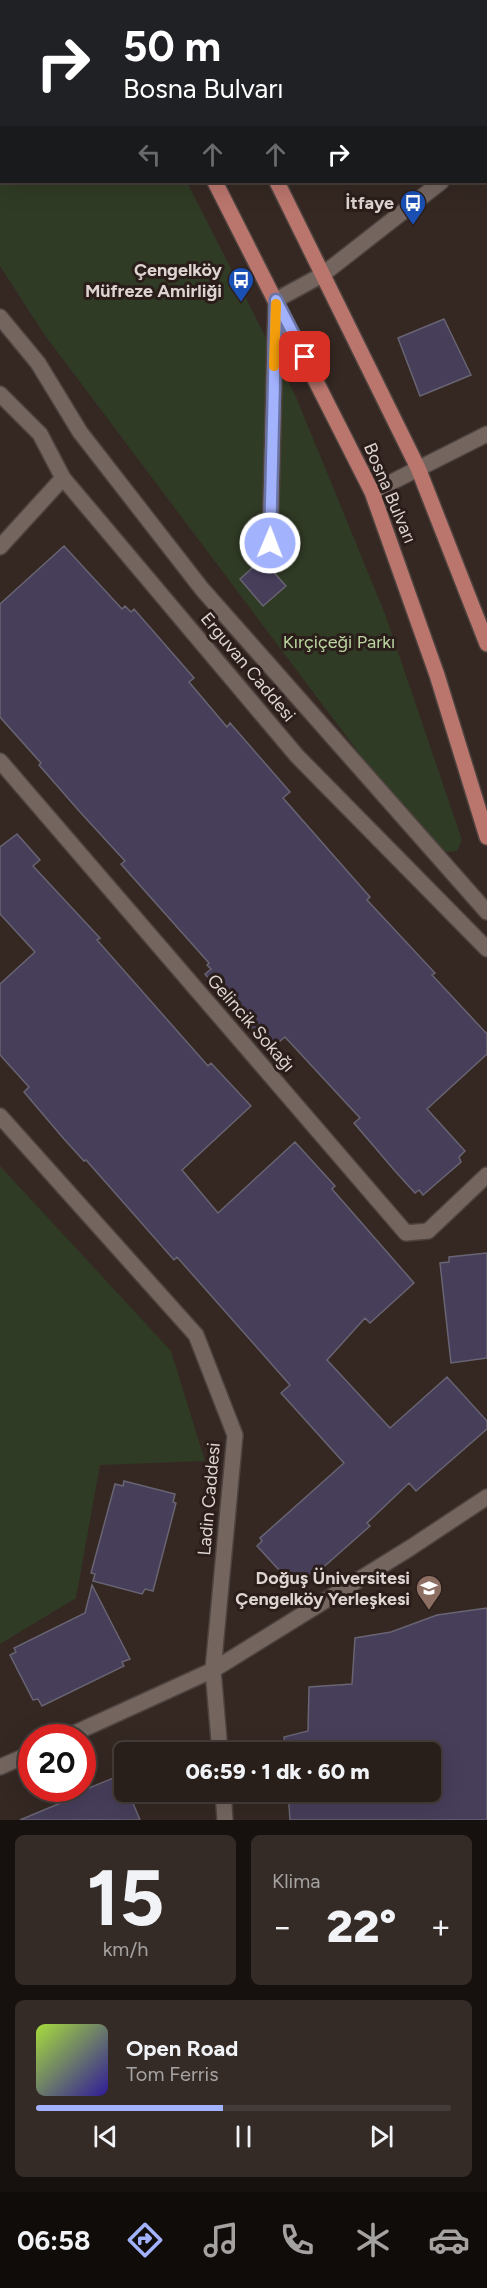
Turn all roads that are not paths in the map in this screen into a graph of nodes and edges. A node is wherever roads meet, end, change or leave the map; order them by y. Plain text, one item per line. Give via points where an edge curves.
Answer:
1 (216, 183) edge
2 (277, 183) edge
3 (440, 183) edge
4 (322, 275) junction
5 (276, 300) junction
6 (0, 317) edge
7 (0, 394) edge
8 (487, 434) edge
9 (418, 468) junction
10 (63, 478) junction
11 (372, 492) junction
12 (270, 543) dead end
13 (0, 547) edge
14 (487, 644) edge
15 (0, 761) edge
16 (487, 837) edge
17 (487, 912) edge
18 (487, 950) edge
19 (0, 1116) edge
20 (487, 1175) edge
21 (487, 1497) edge
22 (213, 1670) junction
23 (95, 1724) edge
24 (219, 1742) edge
25 (18, 1759) edge
26 (0, 1767) edge
27 (224, 1802) edge
28 (225, 1820) edge

1 - 5 main road, Bosna Bulvarı
2 - 4 main road, Bosna Bulvarı
3 - 4 street
4 - 5 street
4 - 9 main road, Bosna Bulvarı
5 - 11 main road, Bosna Bulvarı
5 - 12 street
6 - 17 street via 38,363 80,432 202,588
7 - 10 street, Erguvan Caddesi via 40,434
8 - 9 street
9 - 11 street
9 - 14 main road, Bosna Bulvarı
10 - 13 street
10 - 18 street, Erguvan Caddesi via 297,756
11 - 16 main road, Bosna Bulvarı via 437,675
15 - 20 street, Gelincik Sokağı via 406,1233 428,1231
19 - 22 street, Ladin Caddesi via 196,1335 235,1435
21 - 22 street
22 - 23 street
22 - 24 street, Ladin Caddesi
25 - 26 street
27 - 28 street

